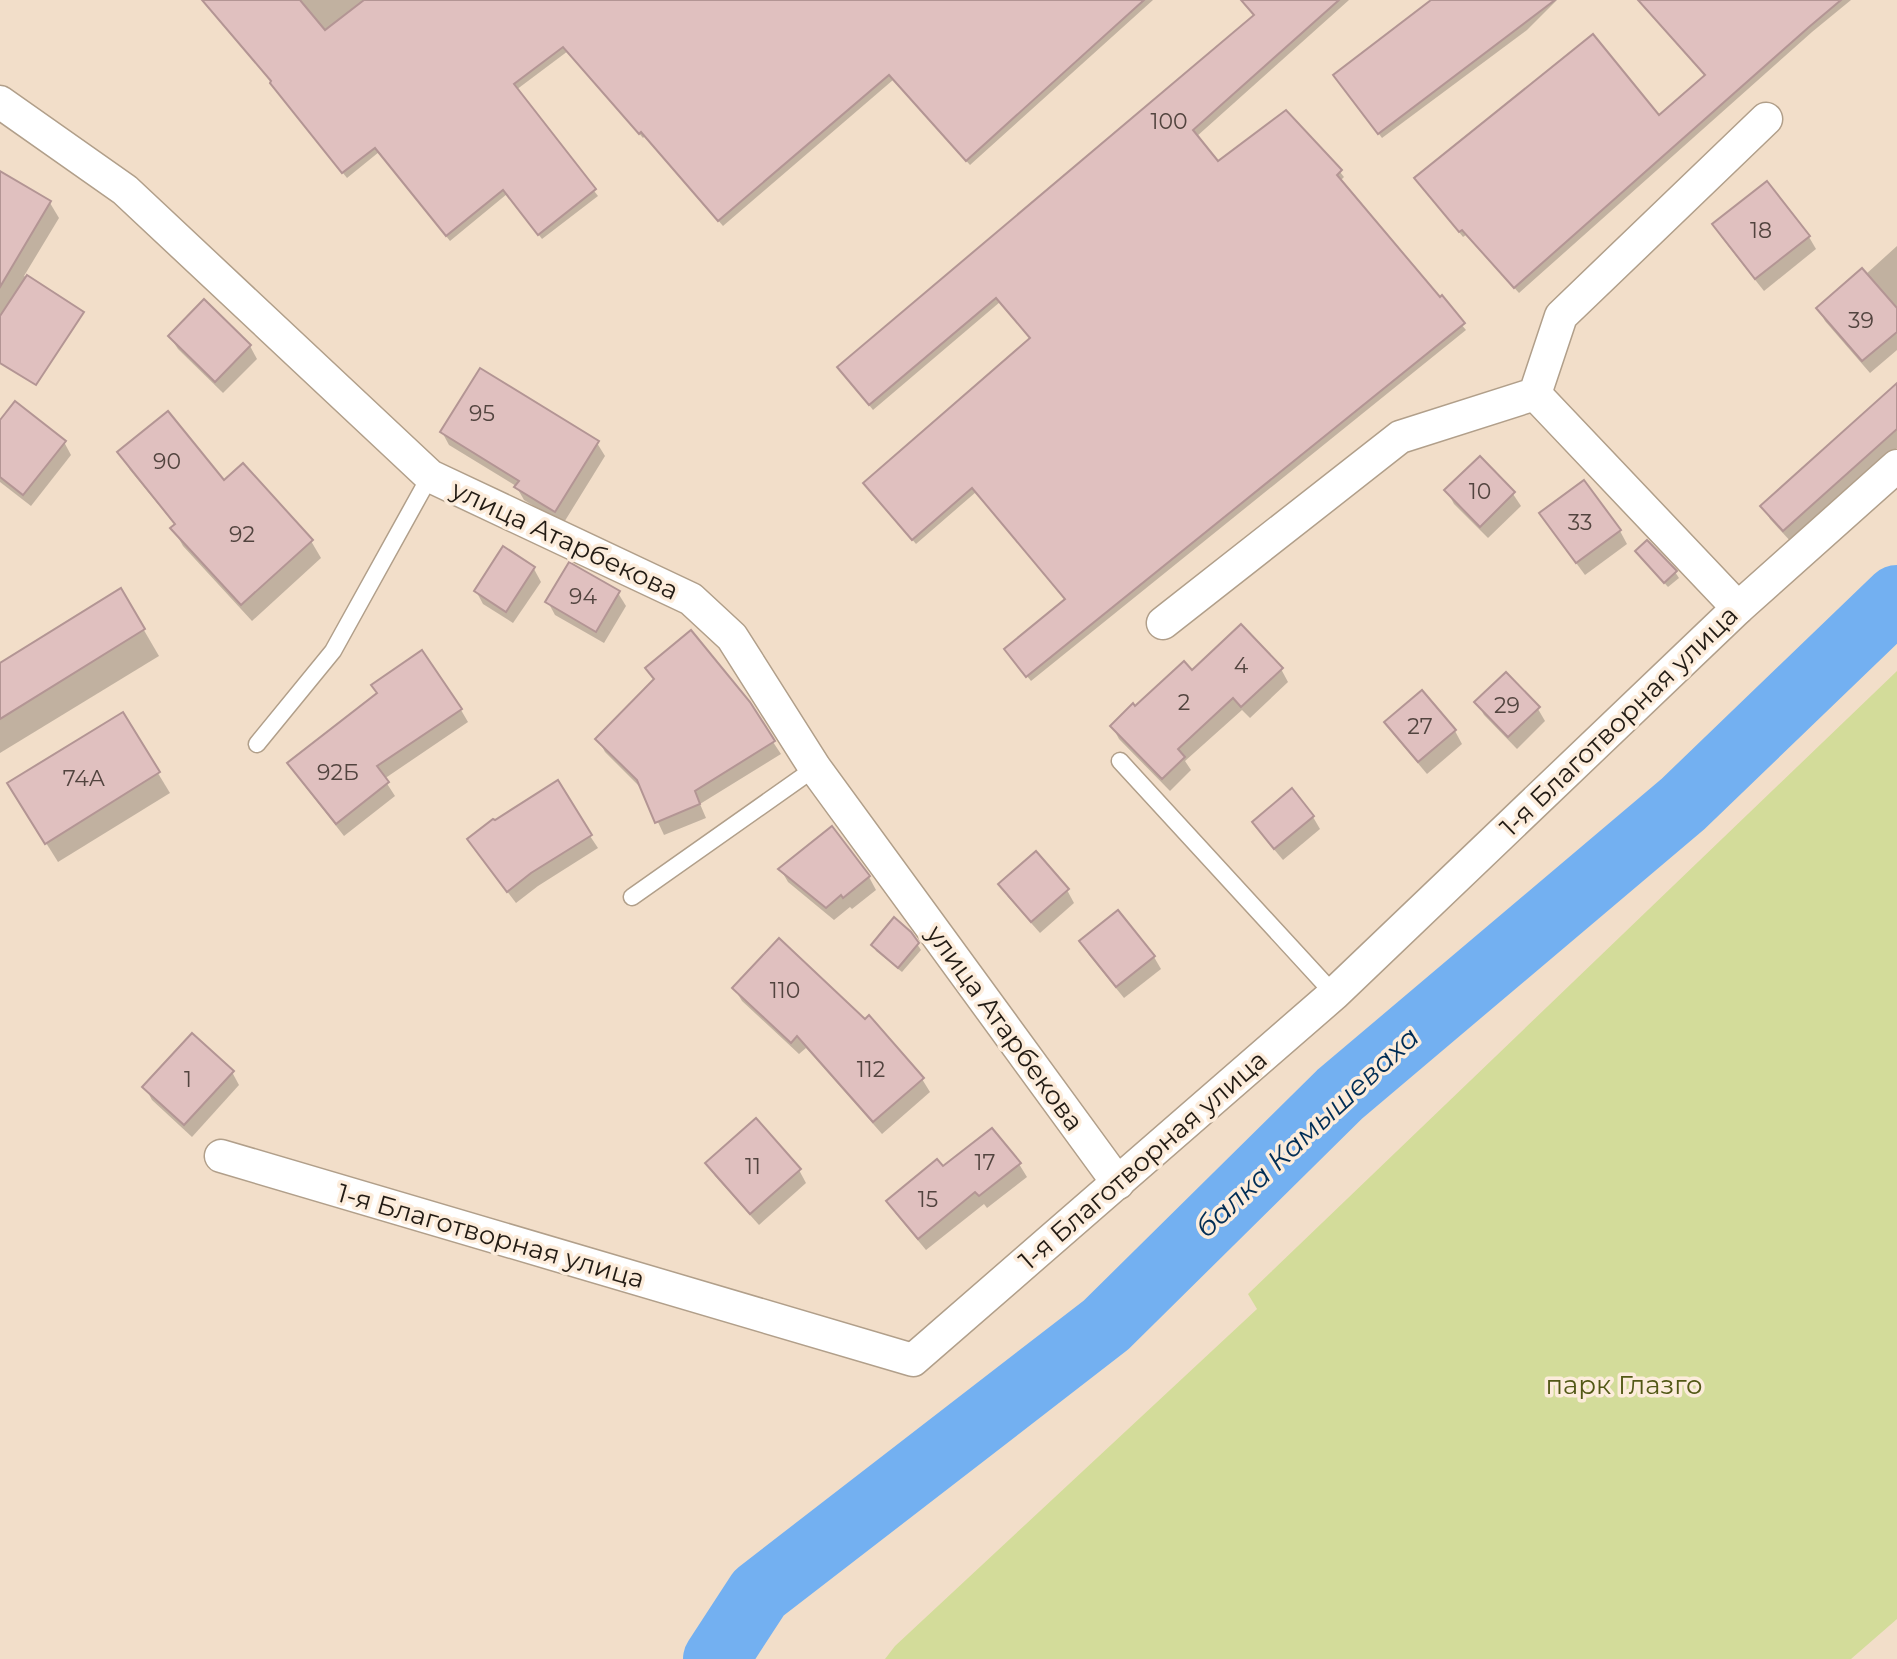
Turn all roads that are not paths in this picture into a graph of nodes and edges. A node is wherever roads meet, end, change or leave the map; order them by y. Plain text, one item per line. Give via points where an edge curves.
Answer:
1 (0, 102) edge
2 (1766, 119) dead end
3 (1535, 394) junction
4 (1897, 466) edge
5 (430, 476) junction
6 (1738, 608) junction
7 (1163, 623) dead end
8 (257, 744) dead end
9 (1120, 761) dead end
10 (815, 768) junction
11 (632, 897) dead end
12 (1334, 994) junction
13 (221, 1156) dead end
14 (1118, 1183) junction

1 - 5 street, улица Атарбекова via 125,190
2 - 3 street via 1561,316
3 - 6 street
3 - 7 street via 1400,437
4 - 6 street, 1-я Благотворная улица
5 - 8 lane via 333,651
5 - 10 street, улица Атарбекова via 691,599 732,637
6 - 12 street, 1-я Благотворная улица
9 - 12 lane
10 - 11 lane
10 - 14 street, улица Атарбекова
12 - 14 street, 1-я Благотворная улица
13 - 14 street, 1-я Благотворная улица via 913,1360

